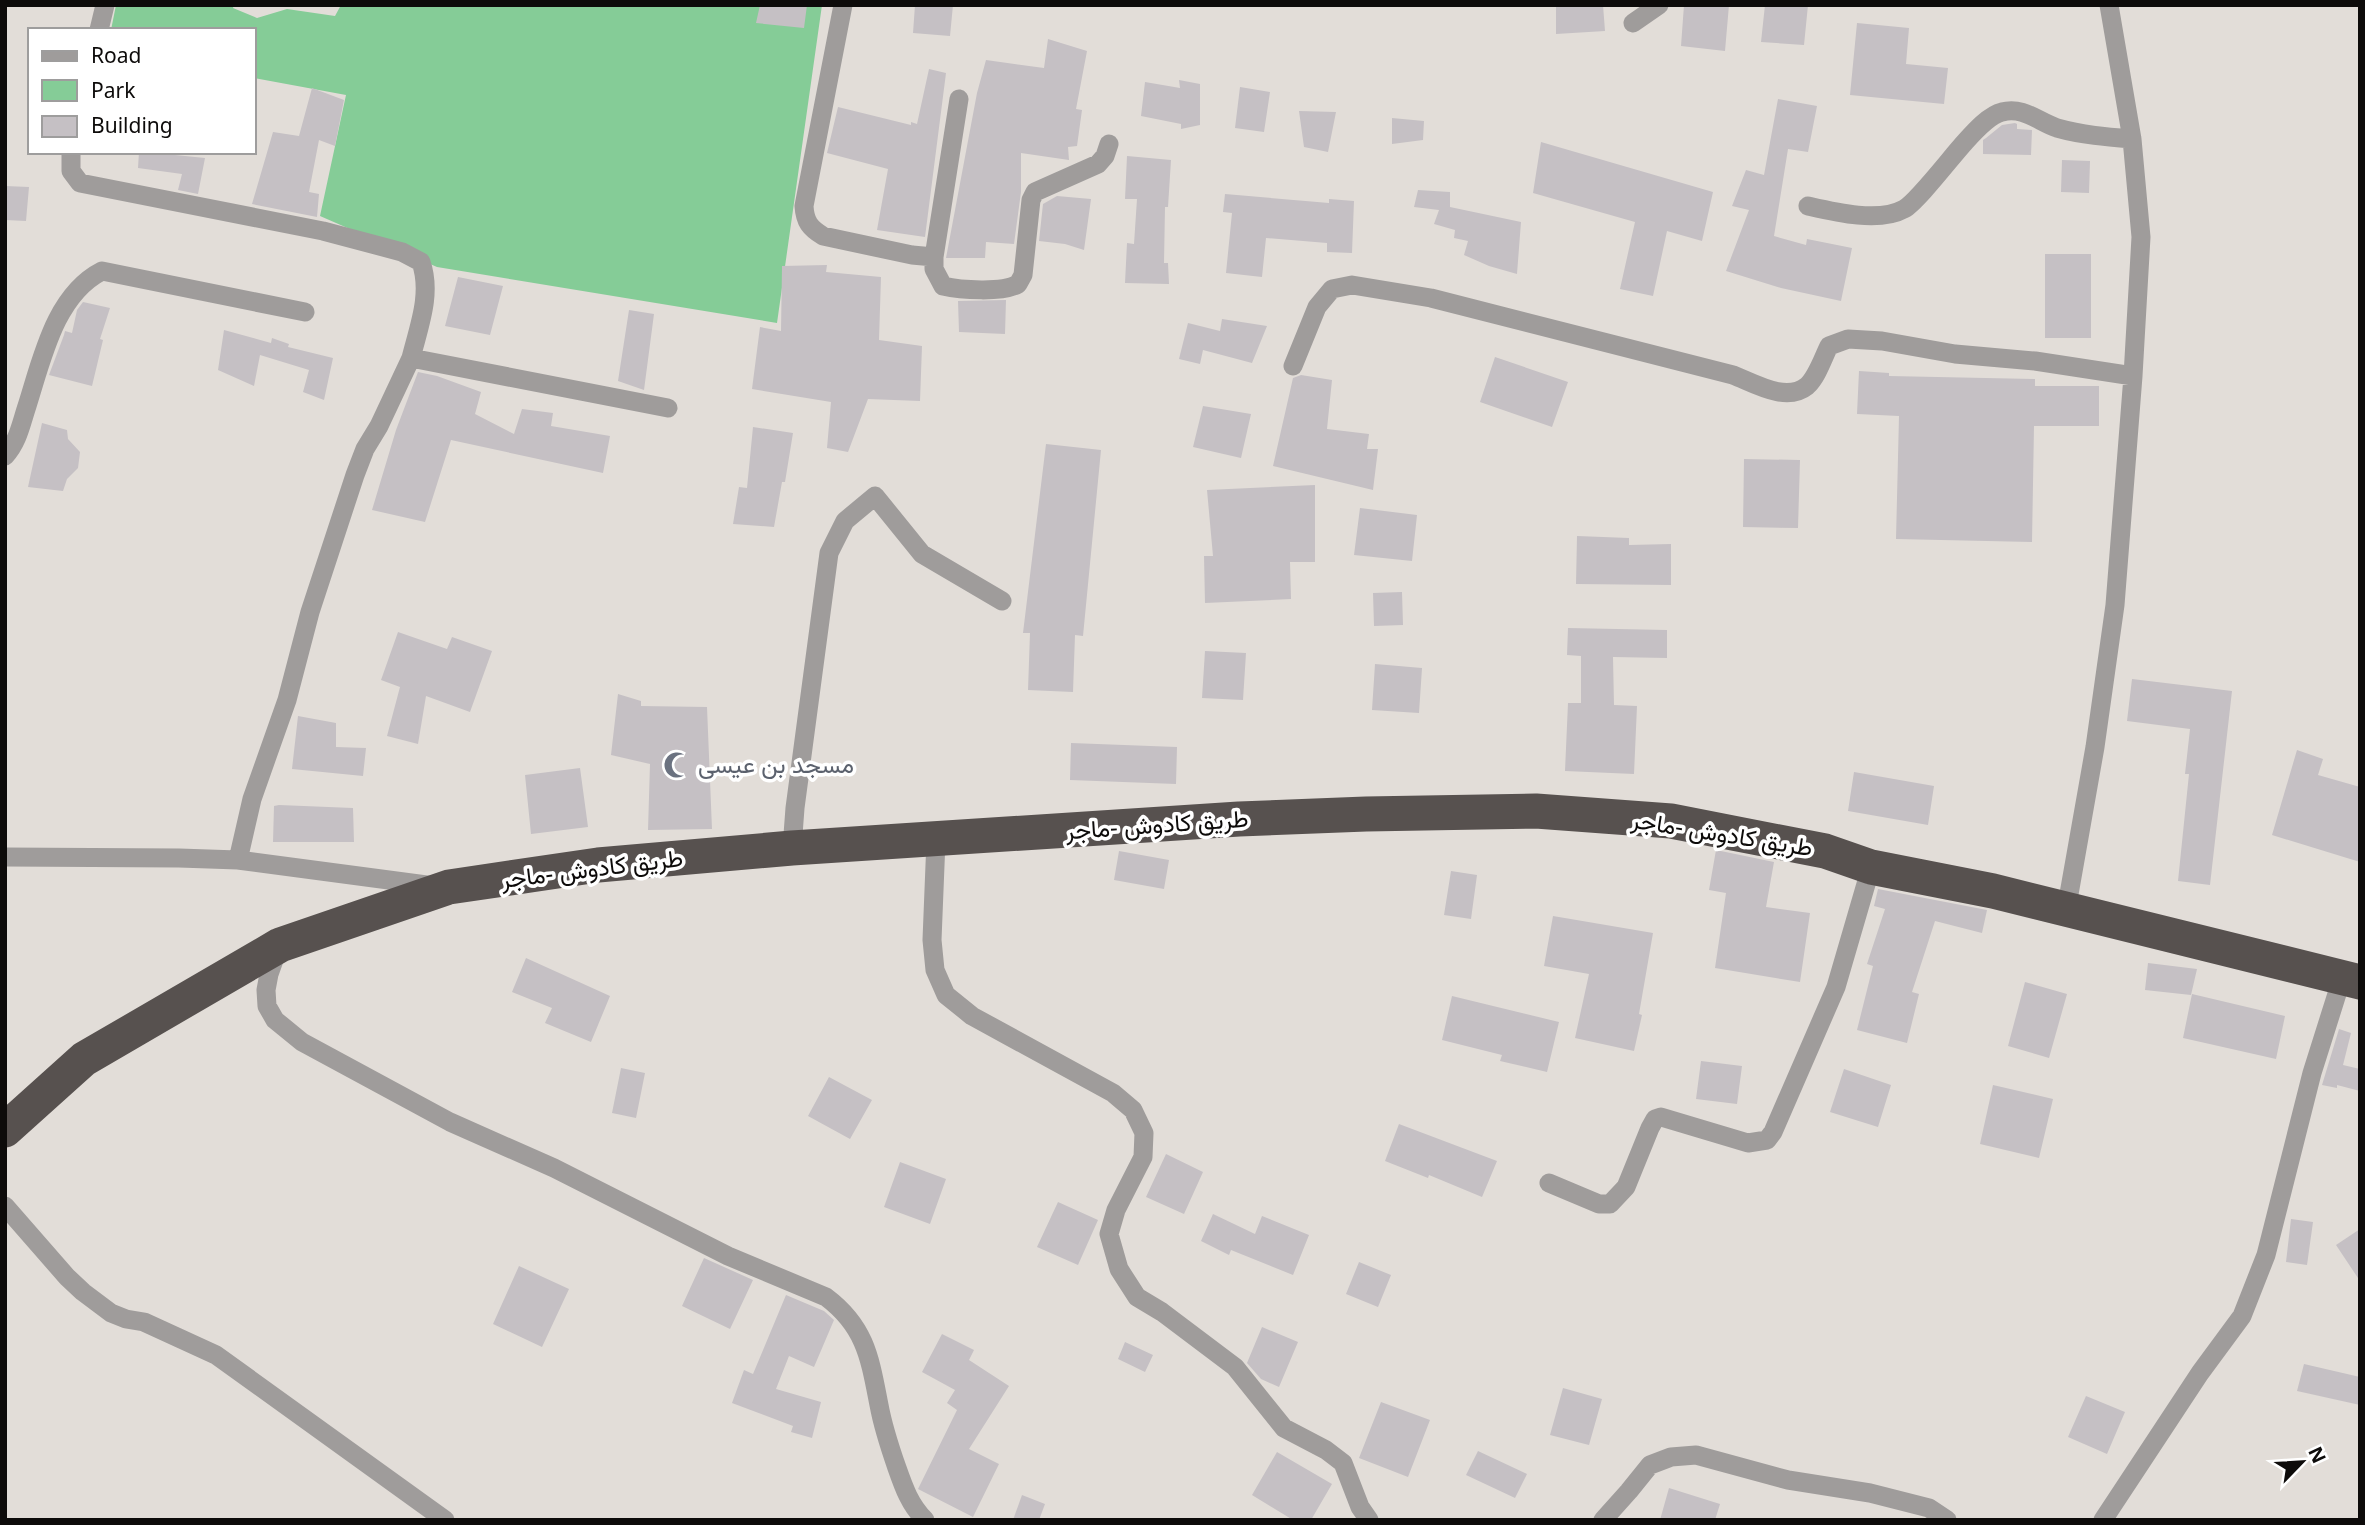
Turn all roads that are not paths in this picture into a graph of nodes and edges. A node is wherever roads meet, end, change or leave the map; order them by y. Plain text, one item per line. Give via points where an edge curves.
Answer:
1 (105, 5) edge
2 (843, 5) edge
3 (1659, 5) edge
4 (2109, 5) edge
5 (1633, 23) dead end
6 (99, 28) edge
7 (959, 99) dead end
8 (2132, 139) junction
9 (1109, 144) dead end
10 (71, 154) edge
11 (1808, 206) dead end
12 (934, 257) junction
13 (304, 312) dead end
14 (411, 358) junction
15 (1293, 366) dead end
16 (2133, 376) junction
17 (668, 408) dead end
18 (5, 456) edge
19 (1002, 601) dead end
20 (936, 840) junction
21 (792, 848) junction
22 (5, 857) edge
23 (237, 860) junction
24 (1871, 867) junction
25 (449, 887) junction
26 (2066, 911) junction
27 (280, 945) junction
28 (2351, 980) edge
29 (5, 1130) edge
30 (1549, 1183) dead end
31 (5, 1206) edge
32 (917, 1516) edge
33 (445, 1520) edge
34 (1369, 1520) edge
35 (1603, 1520) edge
36 (1947, 1520) edge
37 (2103, 1520) edge

1 - 6 street
2 - 12 street via 805,219 823,236
3 - 5 street
4 - 8 street
7 - 12 street
8 - 11 street via 2095,136 2055,127 2040,117 1999,112 1972,134 1905,208 1888,215 1843,214
8 - 16 street via 2141,237
9 - 12 street via 1098,164 1035,192 1018,284 1005,288 943,286 934,269
10 - 14 street via 71,172 80,183 323,230 402,252 421,262 427,293
13 - 18 street via 102,271 85,279 51,335 17,439
14 - 17 street
14 - 23 street via 355,475 252,799
15 - 16 street via 1317,307 1332,289 1352,285 1431,298 1733,376 1778,392 1795,392 1808,385 1829,346 1848,339
16 - 26 street via 2115,605
19 - 21 street via 922,554 875,496 845,521 830,553
20 - 21 highway, طريق كادوش -ماجر
20 - 24 highway, طريق كادوش -ماجر via 1239,819 1536,811 1671,821 1825,851
20 - 34 street via 933,940 936,970 946,995 972,1016 1113,1093 1133,1110 1144,1133 1143,1157 1115,1210 1109,1234 1119,1269 1131,1288 1137,1297 1235,1367 1284,1428 1343,1464
21 - 25 highway, طريق كادوش -ماجر via 598,865
22 - 23 street
23 - 25 street
24 - 26 highway, طريق كادوش -ماجر
24 - 30 street via 1836,987 1767,1140 1748,1143 1661,1117 1650,1128 1626,1187 1610,1204 1599,1204
25 - 27 highway, طريق كادوش -ماجر
26 - 28 highway, طريق كادوش -ماجر
27 - 29 highway, طريق كادوش -ماجر via 84,1059
27 - 32 street via 269,974 267,1006 275,1020 302,1042 450,1122 838,1306 863,1340 889,1445
28 - 37 street via 2312,1073 2266,1255 2242,1316
31 - 33 street via 67,1277 111,1313 144,1321 216,1355
35 - 36 street via 1650,1465 1696,1455 1788,1480 1928,1508

